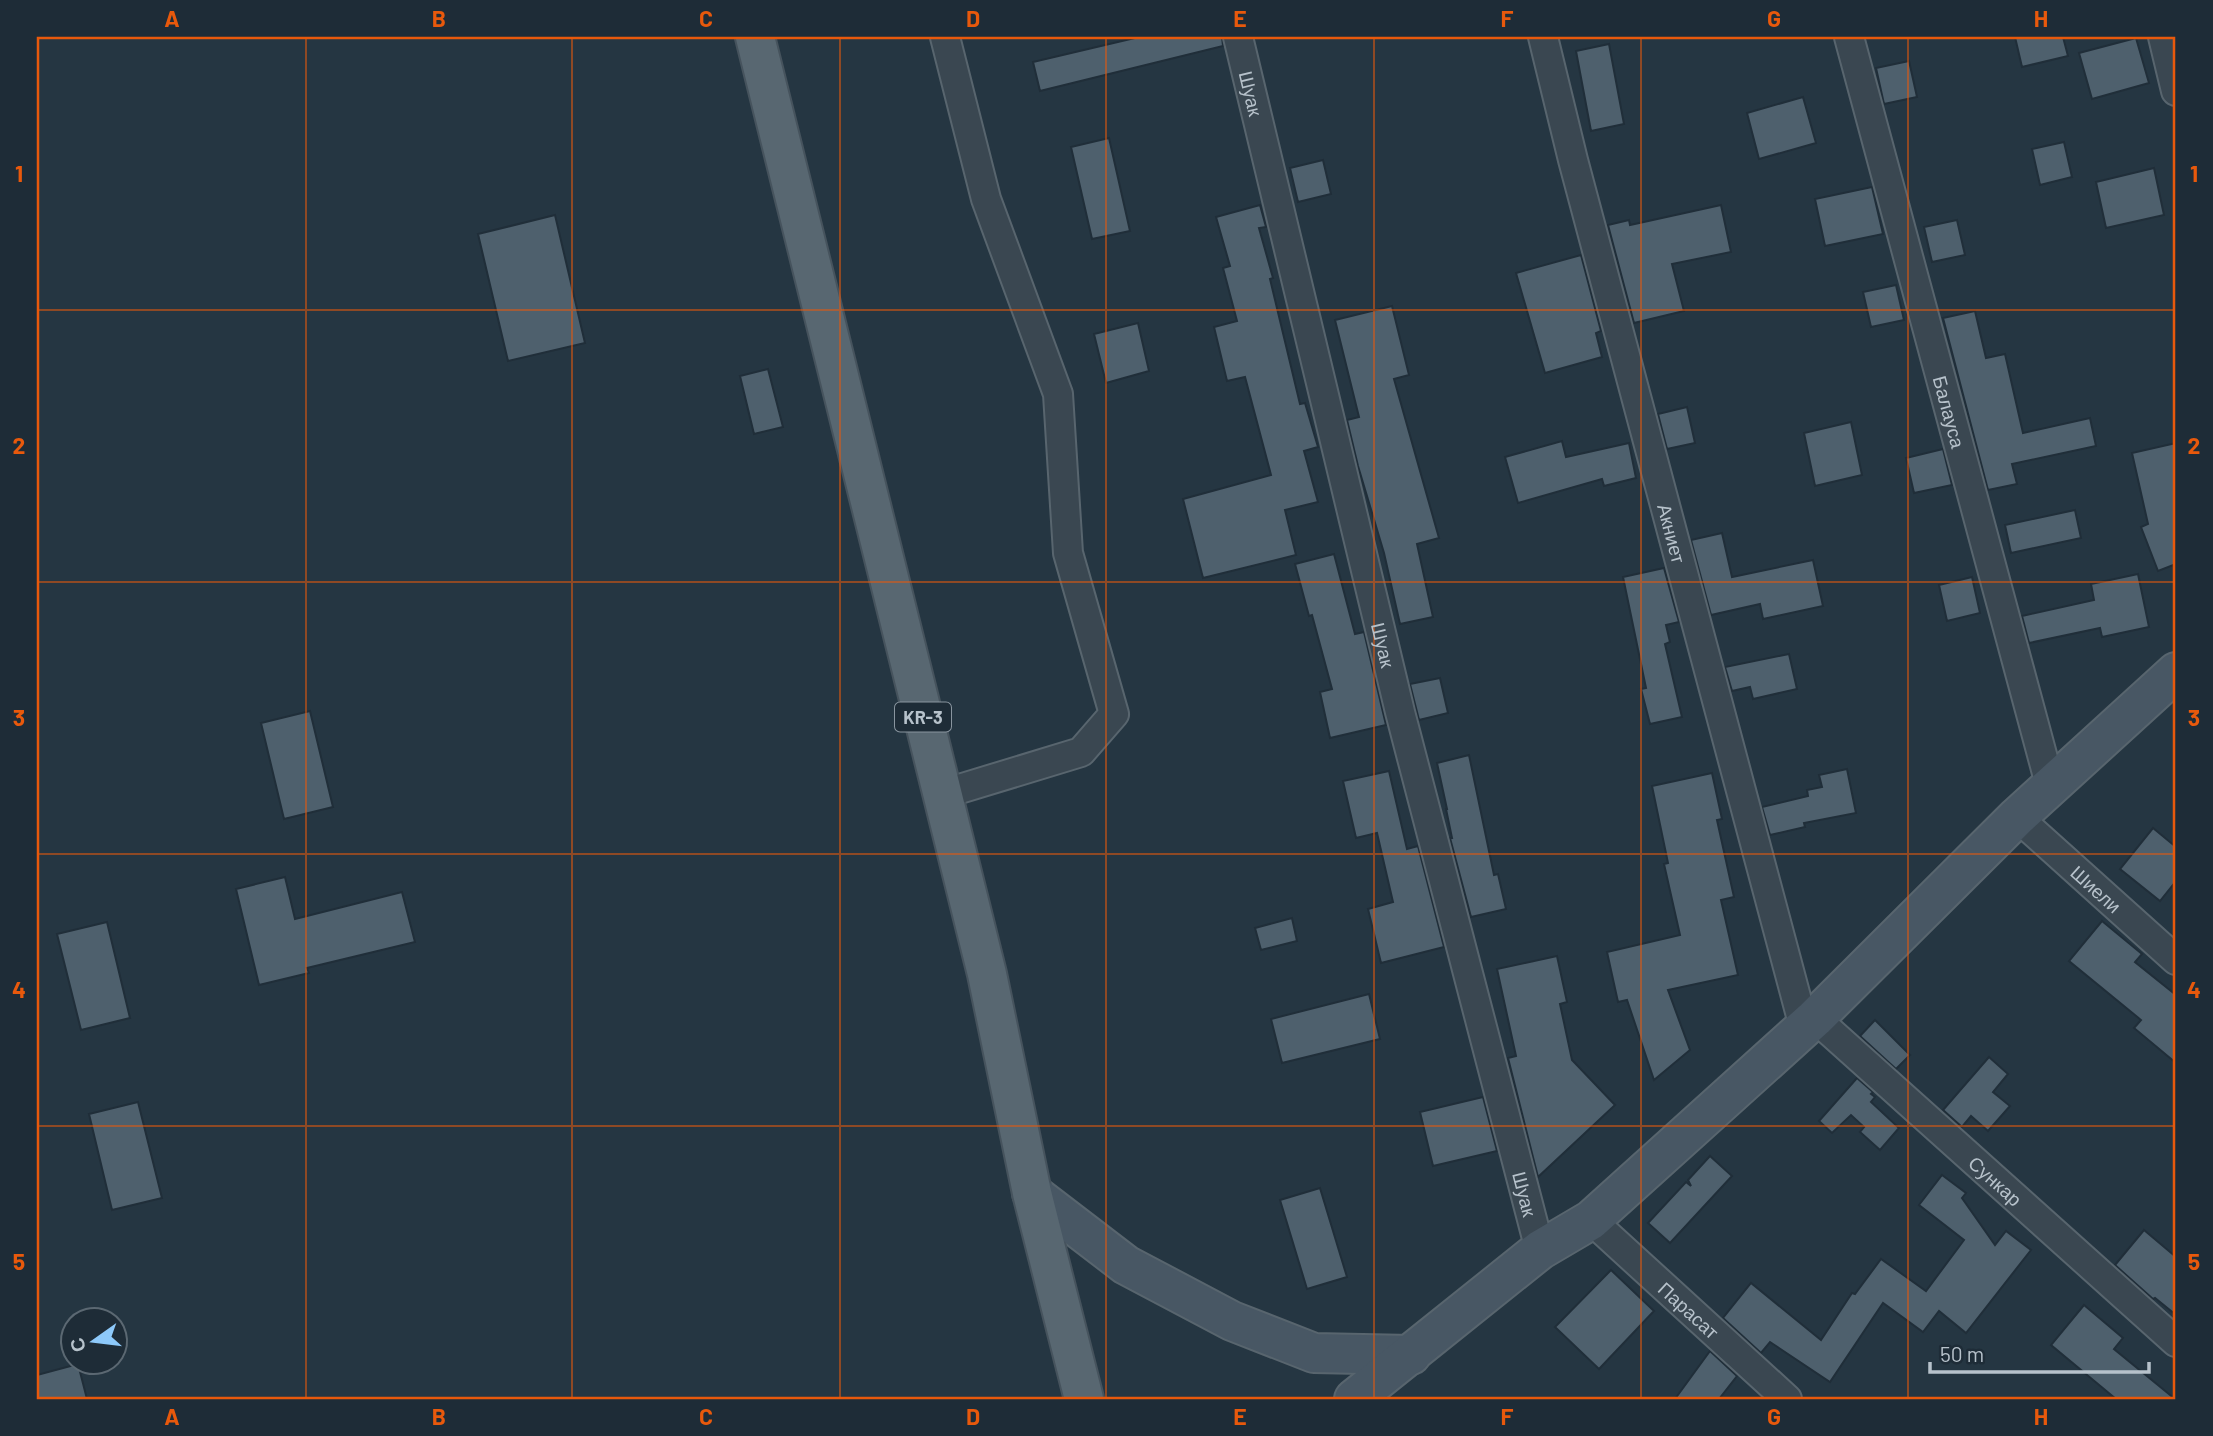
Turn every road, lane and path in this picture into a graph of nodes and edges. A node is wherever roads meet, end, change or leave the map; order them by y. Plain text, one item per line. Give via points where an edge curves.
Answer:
1 (755, 37) edge
2 (945, 37) edge
3 (1238, 37) edge
4 (1542, 37) edge
5 (1849, 37) edge
6 (2163, 37) edge
7 (2176, 91) edge
8 (2176, 672) edge
9 (2051, 788) junction
10 (943, 794) junction
11 (2017, 817) junction
12 (2176, 960) edge
13 (1809, 1023) junction
14 (1032, 1193) junction
15 (1591, 1220) junction
16 (1540, 1250) junction
17 (2176, 1342) edge
18 (1411, 1355) junction
19 (1371, 1396) edge
20 (1084, 1399) edge
21 (1787, 1399) edge

1 - 10 main road, KR-3
2 - 10 street via 986,199 1058,394 1068,552 1114,714 1081,752
3 - 16 street, Шуак via 1400,712
4 - 13 street, Акниет
5 - 9 street, Балауса
6 - 7 street
8 - 9 street
9 - 11 street
10 - 14 main road, KR-3 via 987,974
11 - 12 street, Шиели
11 - 13 street
13 - 15 street
13 - 17 street, Сункар
14 - 18 street via 1126,1265 1232,1321 1314,1353
14 - 20 main road, KR-3
15 - 16 street
15 - 21 street, Парасат
16 - 18 street
18 - 19 street

